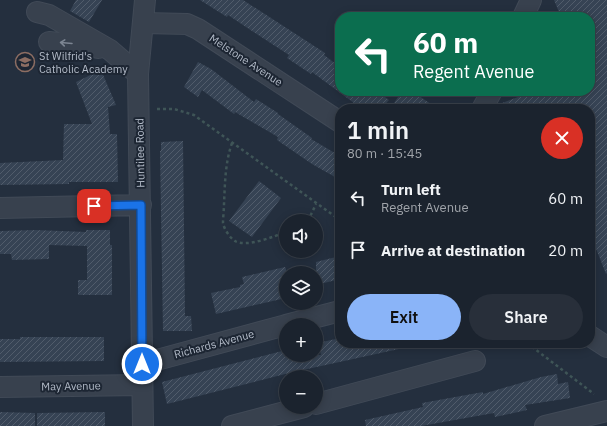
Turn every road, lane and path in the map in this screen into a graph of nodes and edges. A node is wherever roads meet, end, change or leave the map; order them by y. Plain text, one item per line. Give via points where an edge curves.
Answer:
1 (145, 0) edge
2 (531, 0) edge
3 (37, 12) dead end
4 (526, 12) edge
5 (144, 23) junction
6 (49, 42) dead end
7 (110, 50) junction
8 (138, 74) junction
9 (139, 109) junction
10 (335, 119) edge
11 (232, 143) junction
12 (316, 204) junction
13 (141, 205) junction
14 (0, 208) edge
15 (311, 214) edge
16 (335, 217) edge
17 (279, 234) edge
18 (335, 312) edge
19 (313, 318) edge
20 (279, 327) edge
21 (595, 339) edge
22 (607, 347) edge
23 (534, 348) edge
24 (475, 361) dead end
25 (142, 364) junction
26 (142, 385) junction
27 (0, 388) edge
28 (595, 395) dead end
29 (323, 402) edge
30 (607, 411) edge
31 (279, 414) edge
32 (143, 426) edge
33 (232, 426) edge
34 (545, 426) edge

1 - 5 street, Huntilee Road
2 - 4 street
3 - 7 street via 49,15
5 - 8 street, Huntilee Road
5 - 10 street, Melstone Avenue via 187,24 198,29
7 -> 6 street
7 - 8 street
8 - 9 street, Huntilee Road
9 - 11 path via 174,109 194,115
9 - 13 street, Huntilee Road
11 - 12 path
11 - 17 path via 226,172 223,224 235,242 246,243
12 - 15 path
12 - 16 path
13 - 14 street
13 - 25 street, Huntilee Road
18 - 19 street, Richards Avenue
20 - 25 street, Richards Avenue
21 - 22 street
23 - 28 path
24 - 29 street
25 - 26 street, Huntilee Road
26 - 27 street, May Avenue
26 - 32 street, Huntilee Road
30 - 34 street
31 - 33 street

